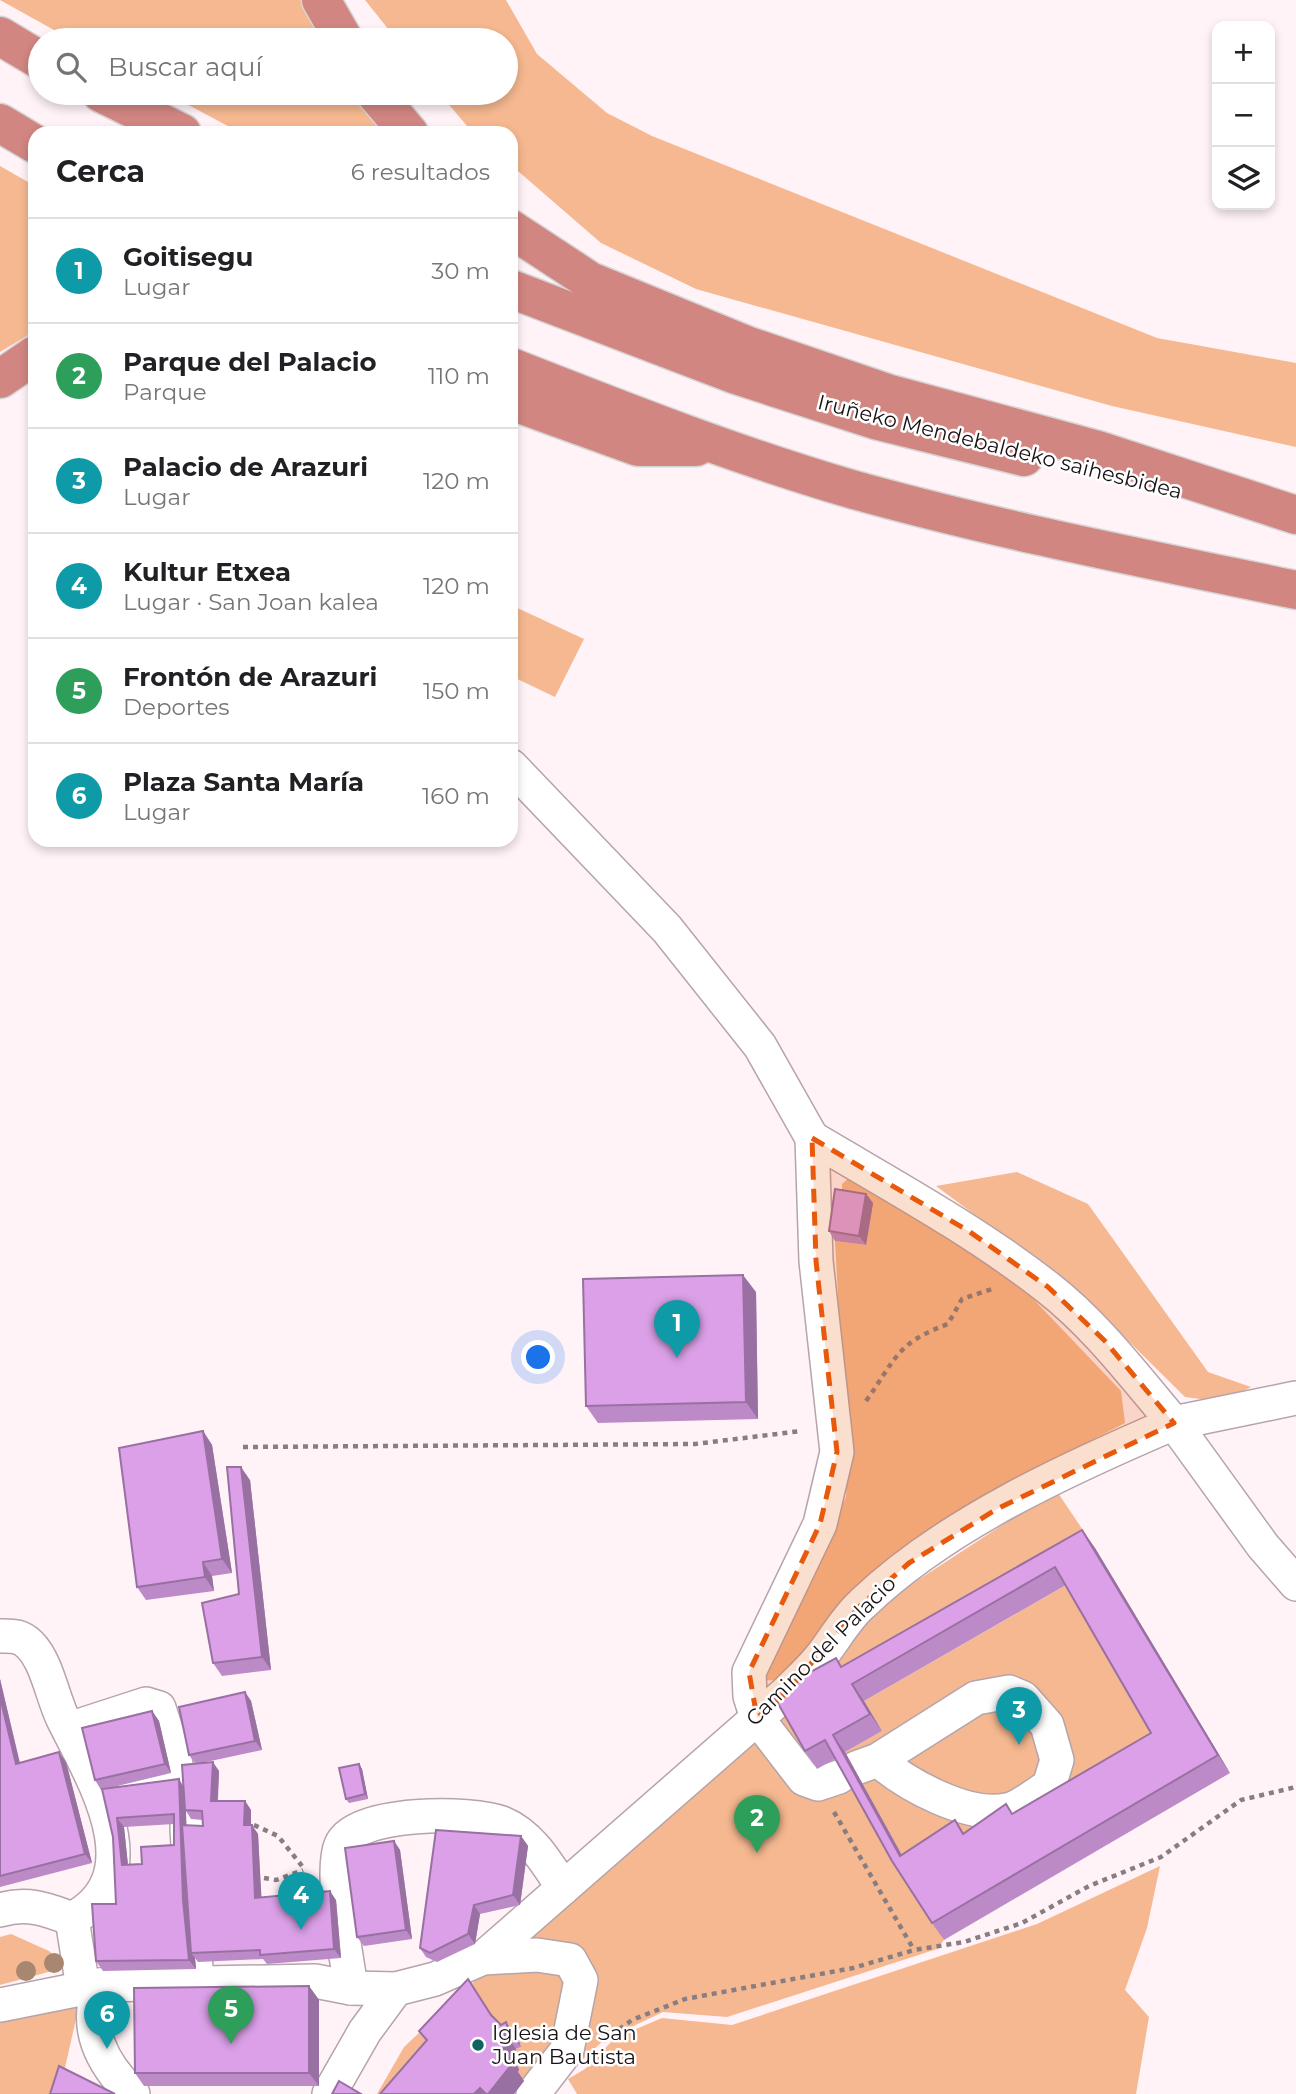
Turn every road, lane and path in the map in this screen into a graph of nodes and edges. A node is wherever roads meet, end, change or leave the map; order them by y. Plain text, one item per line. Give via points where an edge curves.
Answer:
1 (321, 0) edge
2 (337, 28) edge
3 (0, 36) edge
4 (28, 53) edge
5 (125, 105) edge
6 (385, 105) edge
7 (0, 123) edge
8 (167, 126) edge
9 (403, 126) edge
10 (28, 140) edge
11 (518, 234) edge
12 (518, 292) edge
13 (28, 360) edge
14 (518, 370) edge
15 (0, 379) edge
16 (518, 404) edge
17 (715, 446) junction
18 (1296, 516) edge
19 (1296, 590) edge
20 (518, 773) edge
21 (813, 1138) junction
22 (1048, 1287) junction
23 (1296, 1398) edge
24 (1174, 1423) junction
25 (835, 1431) junction
26 (243, 1447) dead end
27 (1296, 1584) edge
28 (0, 1636) edge
29 (757, 1718) junction
30 (69, 1729) junction
31 (848, 1772) junction
32 (179, 1781) junction
33 (1296, 1787) edge
34 (99, 1795) junction
35 (254, 1825) edge
36 (321, 1872) junction
37 (264, 1878) dead end
38 (564, 1888) junction
39 (1, 1906) edge
40 (72, 1919) junction
41 (914, 1951) junction
42 (483, 1958) junction
43 (197, 1984) junction
44 (91, 1987) junction
45 (351, 1988) junction
46 (396, 1989) junction
47 (0, 2005) edge
48 (596, 2048) dead end
49 (133, 2094) edge
50 (329, 2094) edge
51 (533, 2094) edge

1 - 2 highway
3 - 4 highway
5 - 8 highway
6 - 9 highway
7 - 10 highway
11 - 18 highway via 590,281 749,346 887,393 1098,450
12 - 18 highway, Iruñeko Mendebaldeko saihesbidea via 736,375 875,420 1095,474
13 - 15 highway
14 - 17 highway
16 - 17 highway via 638,447
17 - 19 highway via 852,489 1050,538
20 - 21 street via 667,929 760,1046
21 - 22 street via 970,1232
21 - 25 street via 816,1261
22 - 24 street via 1104,1340
22 - 25 path via 994,1288 962,1299 948,1324 923,1333 900,1349 849,1425
23 - 24 street, Camino del Palacio
24 - 27 street
24 - 29 street, Camino del Palacio via 997,1509 909,1563 860,1605 819,1659
25 - 26 path via 695,1444
25 - 29 street via 837,1452 820,1524 749,1672
28 - 30 street via 17,1636 31,1646
29 - 31 street via 804,1779
29 - 38 street, Camino del Palacio
30 - 32 street via 146,1704 159,1708
30 - 34 street
31 - 31 street via 899,1778 981,1811 1009,1810 1049,1786 1057,1760 1047,1725 1023,1698 1009,1692 976,1698
31 - 41 path
32 - 34 street
32 - 43 street via 188,1789
33 - 41 path via 1241,1800 1161,1857 1089,1886 1022,1923 964,1942
34 - 40 street via 114,1867 108,1883 86,1911
35 - 36 path via 278,1836
36 - 37 path
36 - 38 street via 359,1827 383,1819 451,1817 502,1823 537,1848
36 - 45 street
38 - 42 street, Camino del Palacio
39 - 40 street via 41,1907
40 - 44 street
41 - 48 path via 853,1968 685,1999 632,2020
42 - 46 street via 435,1979
42 - 51 street via 537,1955 570,1960 581,1980 567,2050
43 - 44 street
43 - 45 street via 315,1981
44 - 47 street
44 - 49 street via 100,2052
45 - 46 street
46 - 50 street via 365,2031

